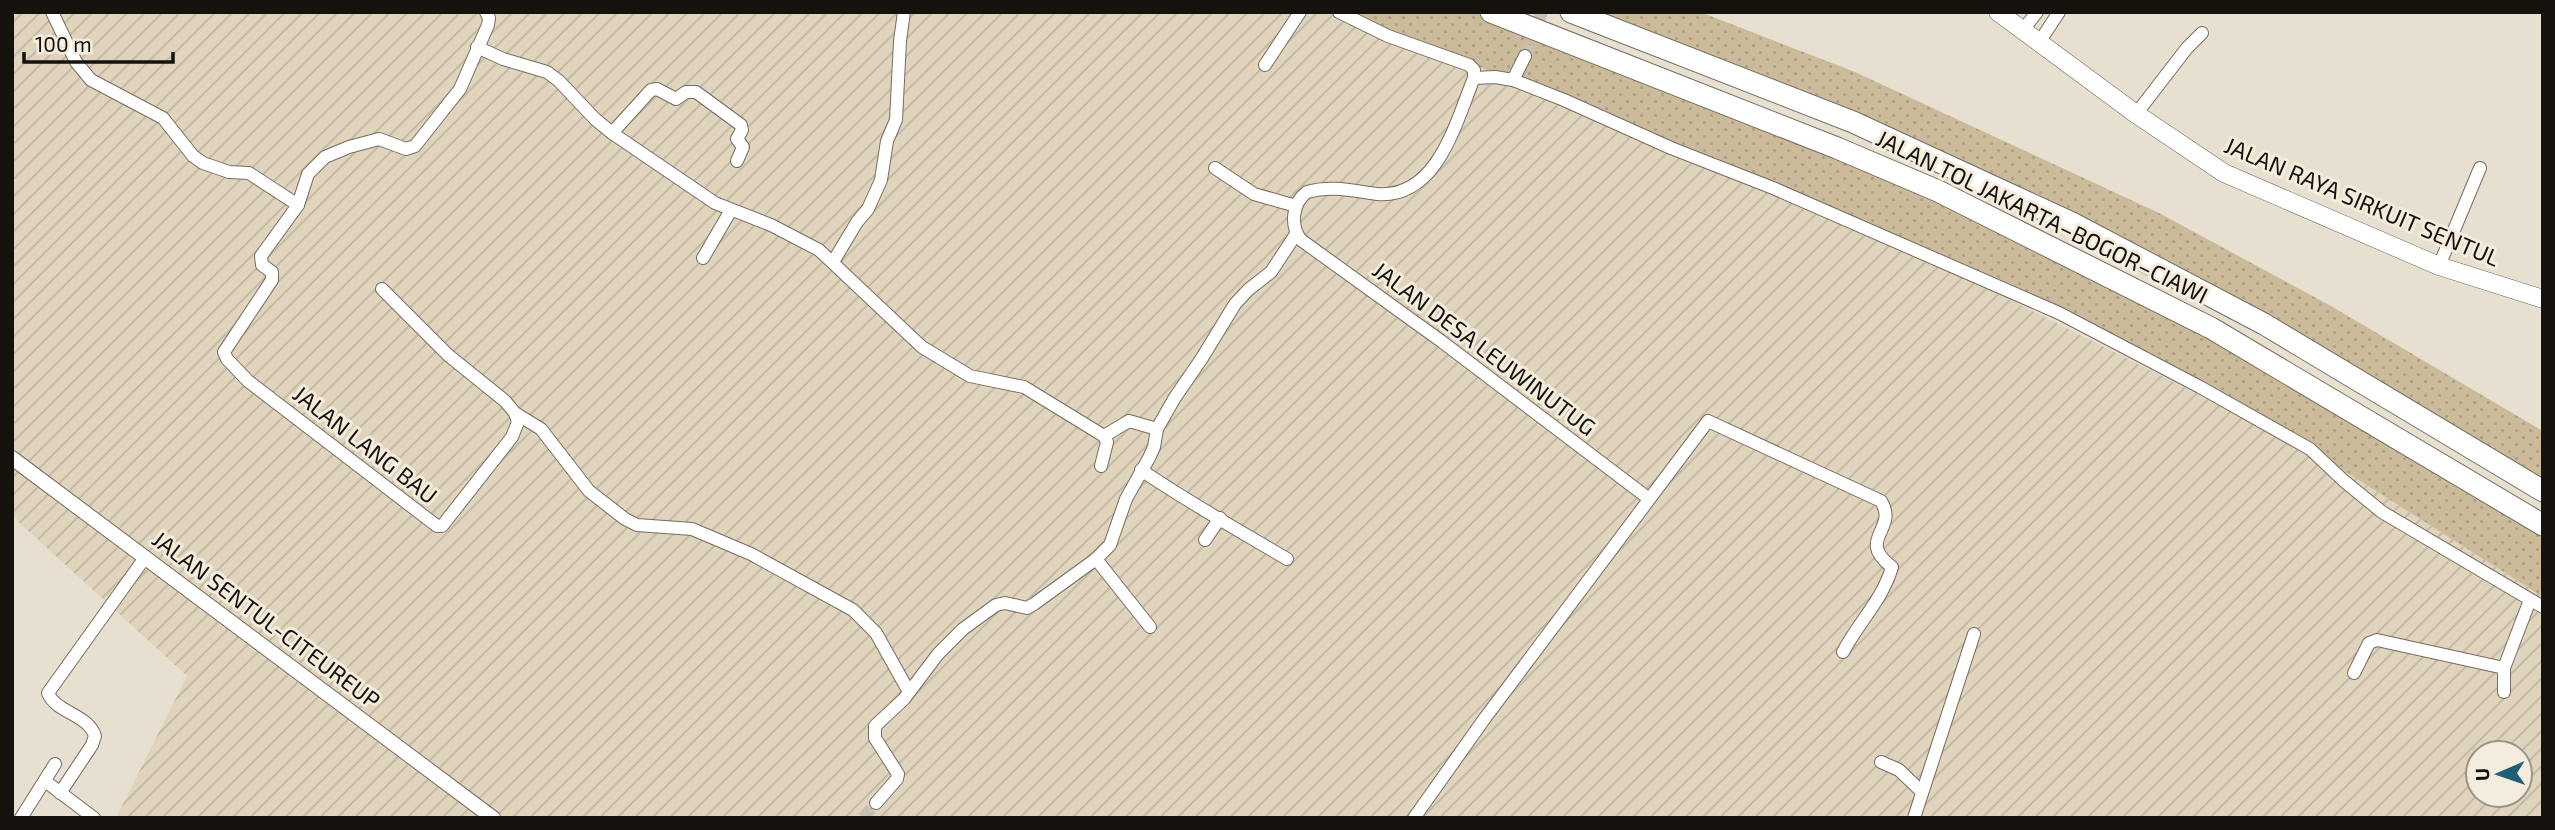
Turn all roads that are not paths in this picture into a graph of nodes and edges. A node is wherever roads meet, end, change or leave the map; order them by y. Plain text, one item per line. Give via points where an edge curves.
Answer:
1 (51, 12) edge
2 (486, 12) edge
3 (904, 12) edge
4 (1300, 12) edge
5 (1339, 12) edge
6 (1491, 12) edge
7 (1570, 12) edge
8 (1998, 12) edge
9 (2037, 12) edge
10 (2059, 12) edge
11 (2024, 30) junction
12 (2202, 33) dead end
13 (2040, 41) junction
14 (477, 47) junction
15 (1524, 56) tunnel mouth
16 (1265, 65) dead end
17 (1474, 78) junction
18 (1513, 80) junction
19 (2136, 114) junction
20 (612, 133) junction
21 (737, 161) dead end
22 (1215, 168) dead end
23 (2480, 168) dead end
24 (298, 205) junction
25 (1296, 206) junction
26 (731, 210) junction
27 (1296, 234) junction
28 (703, 258) dead end
29 (833, 262) junction
30 (2439, 266) junction
31 (382, 289) dead end
32 (2543, 299) edge
33 (515, 413) junction
34 (1157, 429) junction
35 (1105, 439) junction
36 (12, 458) edge
37 (1101, 466) dead end
38 (1141, 470) junction
39 (2543, 491) edge
40 (1648, 498) junction
41 (1220, 518) junction
42 (2543, 524) edge
43 (1205, 540) dead end
44 (145, 559) junction
45 (1096, 559) junction
46 (1287, 559) dead end
47 (2529, 604) junction
48 (2543, 607) edge
49 (2543, 614) edge
50 (1150, 627) dead end
51 (1974, 634) dead end
52 (1843, 652) dead end
53 (2504, 668) junction
54 (2354, 673) dead end
55 (909, 692) junction
56 (2504, 692) dead end
57 (1881, 762) dead end
58 (55, 764) dead end
59 (45, 781) junction
60 (1922, 792) junction
61 (60, 793) junction
62 (876, 803) tunnel mouth
63 (21, 818) edge
64 (94, 818) edge
65 (493, 818) edge
66 (1414, 818) edge
67 (1914, 818) edge

1 - 24 street via 85,75 163,118 203,163 249,173
2 - 14 street via 488,24
3 - 29 street via 898,106 881,180
4 - 16 street
5 - 17 street via 1388,36 1468,65
6 - 42 highway, JALAN TOL JAKARTA–BOGOR–CIAWI via 1938,191 2211,328
7 - 39 highway, JALAN TOL JAKARTA–BOGOR–CIAWI via 1853,122 2072,223 2264,324
8 - 11 main road, JALAN RAYA SIRKUIT SENTUL
9 - 11 street
10 - 13 street
11 - 13 main road, JALAN RAYA SIRKUIT SENTUL
12 - 19 street
13 - 19 main road, JALAN RAYA SIRKUIT SENTUL
14 - 20 street via 554,76
14 - 24 street via 460,89 415,146 406,149 379,139 324,157 308,174
15 - 18 street
17 - 18 street
17 - 25 street via 1440,156 1424,179 1404,190 1381,194 1316,189 1302,196
18 - 47 street via 2059,313 2310,449 2382,512
19 - 30 main road, JALAN RAYA SIRKUIT SENTUL via 2224,173
20 - 21 street via 654,89 676,99 696,92 741,125 737,139 743,147
20 - 26 street
22 - 25 street via 1254,194
23 - 30 street
24 - 33 street, JALAN LANG BAU via 261,256 272,280 225,352 248,381 436,526 448,520 512,437 518,422
25 - 27 street
26 - 28 street
26 - 29 street via 801,240
27 - 34 street via 1270,272 1235,304
27 - 40 street, JALAN DESA LEUWINUTUG
29 - 35 street via 922,347 970,376 1024,387
30 - 32 main road, JALAN RAYA SIRKUIT SENTUL
31 - 33 street via 447,355
33 - 55 street via 541,429 589,491 625,519 637,525 692,529 751,554 853,610 876,633
34 - 35 street via 1129,421
34 - 38 street via 1154,447
35 - 37 street
36 - 44 street, JALAN SENTUL-CITEUREUP
38 - 41 street
38 - 45 street via 1110,545
40 - 52 street via 1708,421 1881,501 1886,519 1876,550 1892,567 1878,601
40 - 66 street
41 - 43 street
41 - 46 street
44 - 61 street via 48,693 87,723 95,736
44 - 65 street, JALAN SENTUL-CITEUREUP
45 - 50 street
45 - 55 street via 1027,608 1005,603 979,617 938,654
47 - 48 street
47 - 49 street
47 - 53 street
51 - 60 street
53 - 54 street via 2377,640 2369,643
53 - 56 street
55 - 62 street via 875,726 874,738 898,774
57 - 60 street via 1899,770
58 - 59 street
59 - 61 street
59 - 63 street
60 - 67 street
61 - 64 street

